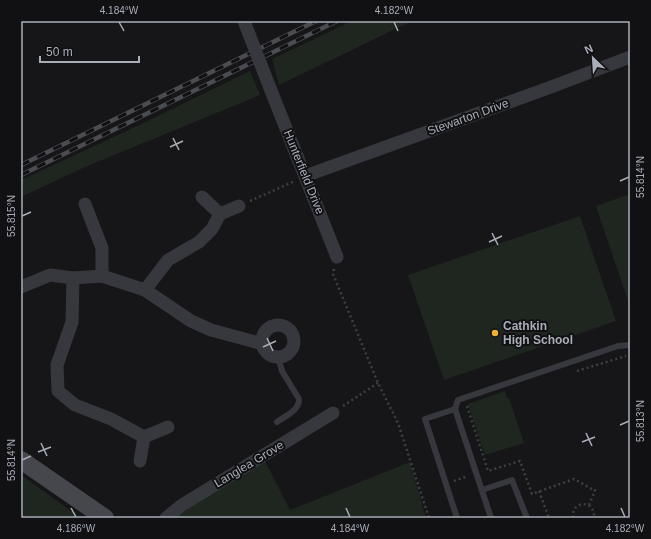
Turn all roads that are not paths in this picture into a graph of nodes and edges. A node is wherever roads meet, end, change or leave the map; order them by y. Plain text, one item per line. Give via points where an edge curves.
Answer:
1 (244, 21) edge
2 (630, 57) edge
3 (306, 176) junction
4 (202, 197) dead end
5 (86, 204) dead end
6 (239, 206) road end
7 (220, 214) junction
8 (337, 256) road end
9 (102, 276) junction
10 (73, 278) junction
11 (21, 287) edge
12 (145, 290) junction
13 (263, 344) junction
14 (630, 345) edge
15 (278, 357) junction
16 (455, 409) junction
17 (333, 413) road end
18 (277, 422) dead end
19 (168, 427) dead end
20 (144, 437) junction
21 (21, 460) edge
22 (140, 461) dead end
23 (482, 490) junction
24 (105, 518) edge
25 (166, 518) edge
26 (457, 518) edge
27 (491, 518) edge
28 (527, 518) edge

1 - 3 street, Hunterfield Drive, bridge
2 - 3 street, Stewarton Drive
3 - 8 street, Hunterfield Drive
4 - 7 street
5 - 9 street via 102,248
6 - 7 street
7 - 12 street via 212,229 199,242 168,260
9 - 10 street
9 - 12 street
10 - 11 street via 50,275
10 - 20 street via 72,322 57,365 58,391 75,405 111,419
12 - 13 street via 191,322
13 - 15 street via 265,351
13 - 15 street via 266,331 274,326 287,327 293,334 294,345 290,354
14 - 16 lane via 618,346 458,400
15 - 18 lane via 282,371 299,404 298,408
16 - 23 lane
16 - 26 lane via 425,419
17 - 25 street, Langlea Grove via 182,505
19 - 20 street
20 - 22 street
21 - 24 street
23 - 27 lane
23 - 28 lane via 512,480

